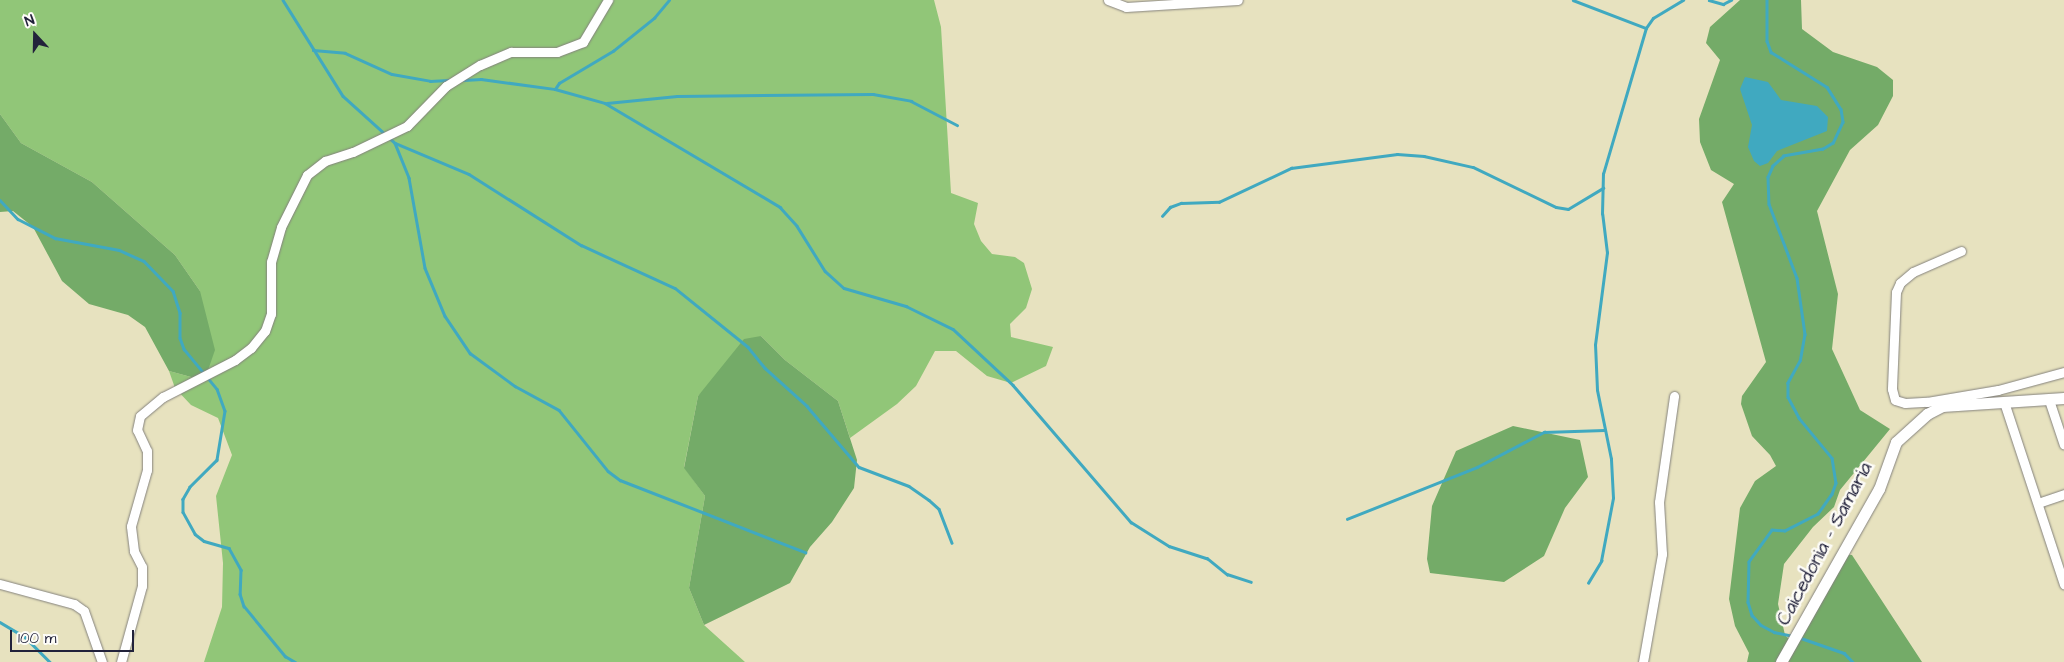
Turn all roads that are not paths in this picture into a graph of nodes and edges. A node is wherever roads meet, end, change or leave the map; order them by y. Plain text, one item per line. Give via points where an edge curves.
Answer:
1 (608, 0) edge
2 (1108, 0) edge
3 (1238, 0) edge
4 (1961, 251) dead end
5 (2064, 372) edge
6 (1674, 396) dead end
7 (2064, 398) edge
8 (2049, 400) junction
9 (2004, 402) junction
10 (2064, 446) edge
11 (2064, 494) edge
12 (2038, 503) junction
13 (0, 584) edge
14 (2064, 584) edge
15 (102, 662) edge
16 (121, 662) edge
17 (1643, 662) edge
18 (1781, 662) edge

1 - 16 street via 583,42 557,52 511,52 480,65 446,86 407,126 353,152 325,161 307,175 281,227 271,262 271,314 265,330 251,348 235,360 163,397 140,416 137,430 146,451 148,470 138,492 132,526 134,551 142,567 142,586
2 - 3 street via 1126,7
4 - 5 street via 1913,272 1900,282 1896,292 1892,389 1895,400 1927,402 1998,390
6 - 17 street via 1660,502 1662,554
7 - 8 street, Caicedonia - Samaria
8 - 9 street, Caicedonia - Samaria
8 - 10 street
9 - 12 street
9 - 18 street, Caicedonia - Samaria via 1942,406 1927,414 1896,442 1879,490
11 - 12 street
12 - 14 street
13 - 15 street via 79,608 89,621

